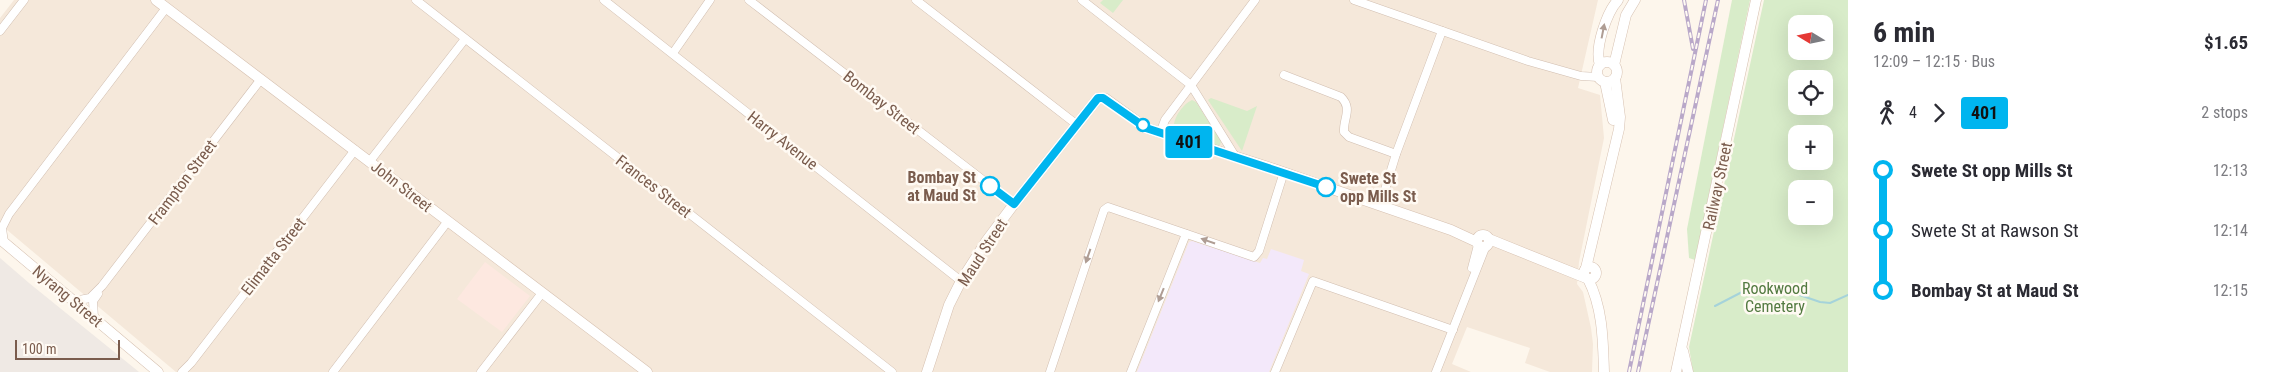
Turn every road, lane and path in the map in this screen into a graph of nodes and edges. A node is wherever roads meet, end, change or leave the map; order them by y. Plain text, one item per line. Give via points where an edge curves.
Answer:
1 (24, 0) edge
2 (156, 0) edge
3 (416, 0) edge
4 (604, 0) edge
5 (710, 0) edge
6 (749, 0) edge
7 (916, 0) edge
8 (1082, 0) edge
9 (1255, 0) edge
10 (1354, 0) edge
11 (1635, 0) edge
12 (1756, 0) edge
13 (1615, 3) edge
14 (166, 8) junction
15 (0, 31) edge
16 (1442, 31) junction
17 (465, 39) junction
18 (673, 53) junction
19 (1600, 65) junction
20 (1614, 65) junction
21 (1284, 75) dead end
22 (261, 79) junction
23 (1606, 79) junction
24 (1191, 85) junction
25 (1076, 124) junction
26 (1160, 133) junction
27 (355, 150) junction
28 (1396, 154) junction
29 (1235, 156) junction
30 (370, 161) junction
31 (1284, 172) junction
32 (1014, 204) junction
33 (1380, 206) junction
34 (9, 214) junction
35 (0, 221) edge
36 (448, 221) junction
37 (1186, 234) junction
38 (2, 241) edge
39 (1483, 243) junction
40 (1589, 272) junction
41 (961, 281) junction
42 (102, 286) junction
43 (542, 293) junction
44 (74, 301) junction
45 (94, 318) junction
46 (1453, 330) junction
47 (1684, 338) junction
48 (191, 363) junction
49 (634, 368) edge
50 (158, 372) edge
51 (182, 372) edge
52 (187, 372) edge
53 (333, 372) edge
54 (481, 372) edge
55 (647, 372) edge
56 (892, 372) edge
57 (927, 372) edge
58 (1050, 372) edge
59 (1131, 372) edge
60 (1275, 372) edge
61 (1436, 372) edge
62 (1601, 372) edge
63 (1676, 372) edge
64 (1688, 372) edge

1 - 15 street
2 - 14 street, John Street
3 - 17 street, Frances Street
4 - 18 street, Harry Avenue
5 - 18 street
6 - 32 street, Bombay Street
7 - 25 street
8 - 24 street
9 - 24 street
10 - 16 street
11 - 20 street via 1625,19
12 - 47 street, Railway Street
19 -> 13 street via 1602,35
14 - 22 street, John Street
14 - 34 street
16 - 23 street via 1528,61 1581,76
16 - 28 street
17 - 30 street
17 - 56 street, Frances Street
18 - 41 street, Harry Avenue
19 - 20 street via 1607,62
19 - 23 street via 1597,71
20 - 23 street via 1617,71
21 - 28 street via 1341,97 1348,111 1344,132 1349,137
22 - 27 street, John Street
22 - 42 street, Frampton Street
23 - 40 street via 1620,117 1592,242
24 - 26 street via 1165,120
24 - 29 street
25 - 26 street, Maud Street via 1098,98 1106,99 1146,128
25 - 32 street, Maud Street
26 - 29 street
27 - 30 street, John Street
27 - 48 street, Elimatta Street
28 - 33 street
29 - 31 street
30 - 36 street, John Street
31 - 33 street
31 -> 37 street via 1259,251 1254,257
32 - 41 street, Maud Street
33 - 39 street
34 - 35 street
34 - 38 street via 2,228
36 - 43 street, John Street
36 - 53 street
37 -> 58 street via 1108,207 1104,210
37 -> 59 street
38 - 44 street, Nyrang Street
39 - 40 street via 1567,269
39 - 46 street
40 - 62 street via 1604,338
41 - 57 street, Maud Street via 949,305
42 - 44 street, Frampton Street via 90,298
42 - 45 street, Frampton Street via 93,301
43 - 49 street, John Street
43 - 54 street
44 - 45 street, Nyrang Street
45 - 50 street, Nyrang Street
46 - 60 street via 1312,281
46 - 61 street
47 - 63 street, Railway Street
47 - 64 street
48 - 51 street, Elimatta Street
48 - 52 street, Elimatta Street
49 - 55 street, John Street

